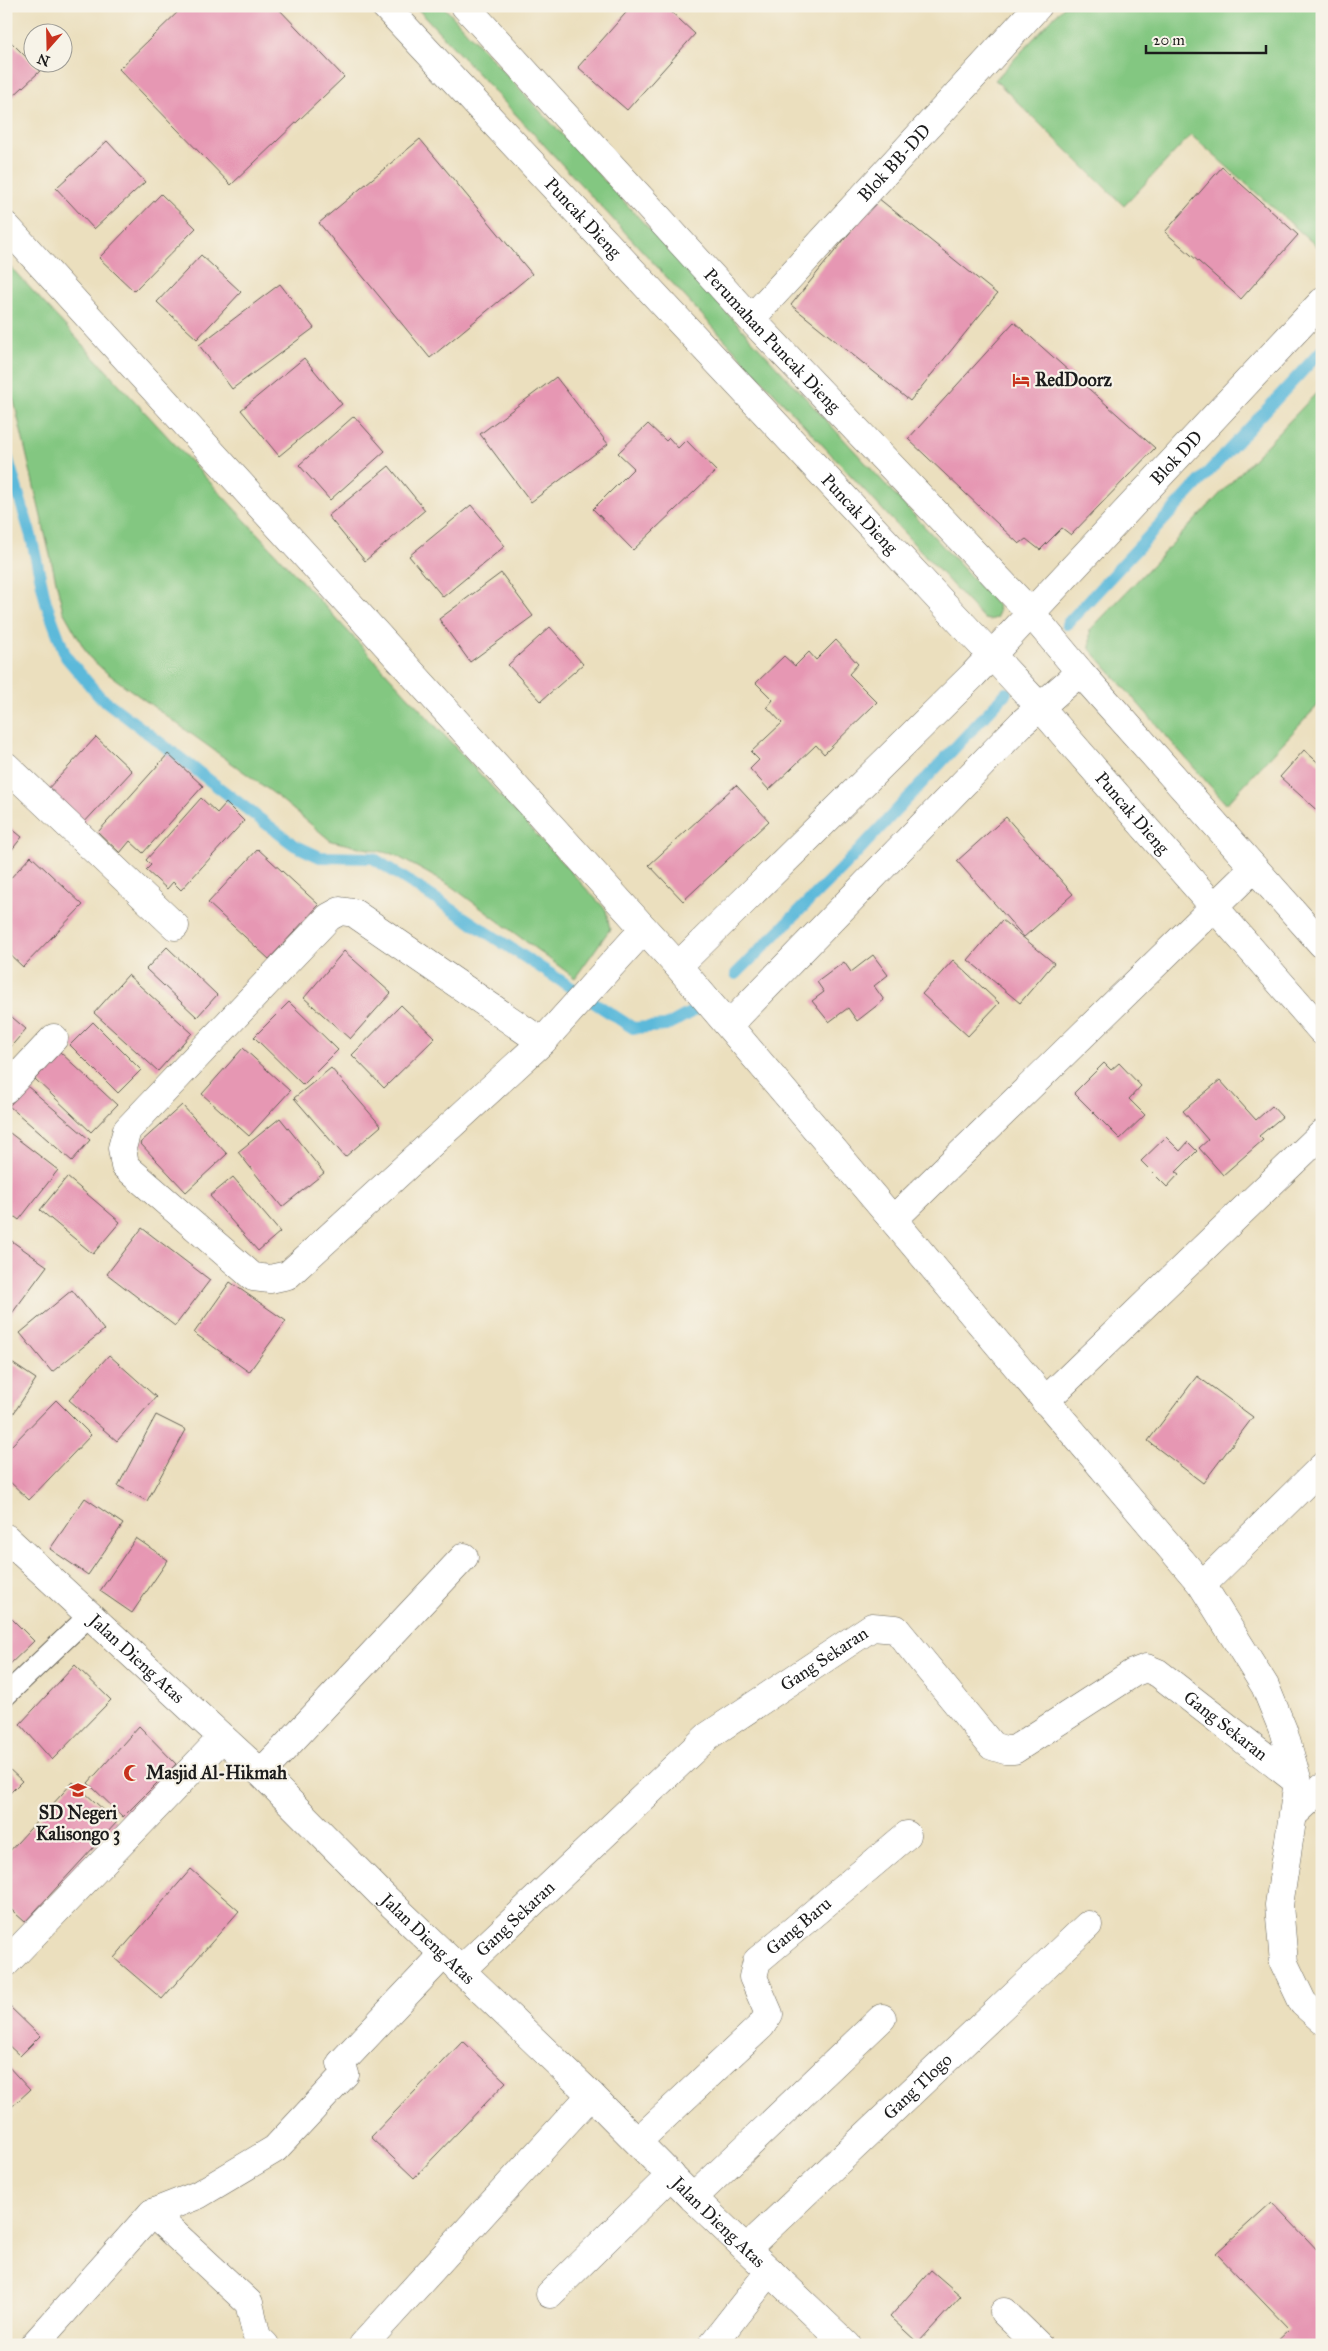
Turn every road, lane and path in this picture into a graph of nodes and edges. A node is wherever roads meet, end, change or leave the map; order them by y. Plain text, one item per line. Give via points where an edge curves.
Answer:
1 (385, 6) edge
2 (465, 6) edge
3 (1038, 6) edge
4 (6, 226) edge
5 (1322, 302) edge
6 (751, 319) junction
7 (1030, 612) junction
8 (990, 656) junction
9 (1080, 672) junction
10 (1040, 707) junction
11 (7, 769) edge
12 (1254, 868) junction
13 (1214, 907) junction
14 (175, 926) dead end
15 (644, 929) junction
16 (1322, 944) edge
17 (678, 966) junction
18 (729, 1025) junction
19 (1322, 1031) edge
20 (550, 1033) junction
21 (54, 1038) dead end
22 (6, 1089) edge
23 (1322, 1134) edge
24 (894, 1219) junction
25 (1045, 1401) junction
26 (1322, 1467) edge
27 (6, 1538) edge
28 (464, 1557) dead end
29 (1202, 1585) junction
30 (91, 1614) junction
31 (6, 1695) edge
32 (222, 1738) junction
33 (262, 1773) junction
34 (1310, 1785) edge
35 (907, 1835) dead end
36 (1088, 1925) dead end
37 (6, 1963) edge
38 (452, 1963) junction
39 (882, 2018) dead end
40 (1322, 2020) edge
41 (592, 2095) junction
42 (638, 2141) junction
43 (671, 2176) junction
44 (693, 2198) junction
45 (152, 2213) junction
46 (747, 2248) junction
47 (770, 2271) junction
48 (550, 2294) dead end
49 (1004, 2312) dead end
50 (34, 2345) edge
51 (265, 2345) edge
52 (362, 2345) edge
53 (712, 2345) edge
54 (846, 2345) edge
55 (1038, 2345) edge

1 - 8 street, Puncak Dieng
2 - 6 street, Perumahan Puncak Dieng
3 - 6 street, Blok BB-DD
4 - 15 street
5 - 7 street, Blok DD
6 - 7 street, Perumahan Puncak Dieng
7 - 8 street, Blok DD
7 - 9 street, Perumahan Puncak Dieng
8 - 10 street, Puncak Dieng
8 - 17 street, Blok DD
9 - 10 street
9 - 12 street, Perumahan Puncak Dieng
10 - 13 street, Puncak Dieng
10 - 18 street
11 - 14 street
12 - 13 street
12 - 16 street, Perumahan Puncak Dieng
13 - 19 street, Puncak Dieng
13 - 24 street
15 - 17 street
15 - 20 street
17 - 18 street
18 - 24 street
20 - 20 street via 354,914 340,911 329,917 128,1130 122,1148 125,1166 253,1277 288,1276
21 - 22 street
23 - 25 street
24 - 25 street
25 - 29 street
26 - 29 street
27 - 30 street, Jalan Dieng Atas
28 - 33 street
29 - 34 street via 1265,1686
30 - 31 lane
30 - 32 street, Jalan Dieng Atas
32 - 33 street, Jalan Dieng Atas
32 - 37 street
33 - 38 street, Jalan Dieng Atas
34 - 38 street, Gang Sekaran via 1158,1673 1146,1668 1133,1673 1014,1750 992,1746 896,1629 872,1627 708,1736
34 - 40 street via 1294,1814 1279,1906 1284,1964 1303,2003
35 - 42 street, Gang Baru via 757,1961 753,1977 769,2014 761,2026
36 - 46 street, Gang Tlogo
38 - 41 street, Jalan Dieng Atas
38 - 45 street via 341,2063 345,2074 275,2149 198,2194
39 - 44 street
41 - 42 street, Jalan Dieng Atas
41 - 52 street
42 - 43 street, Jalan Dieng Atas
43 - 44 street, Jalan Dieng Atas
43 - 48 street
44 - 46 street, Jalan Dieng Atas
45 - 50 street
45 - 51 street via 249,2303 257,2337
46 - 47 street, Jalan Dieng Atas
47 - 53 street
47 - 54 street, Jalan Dieng Atas
49 - 55 street

